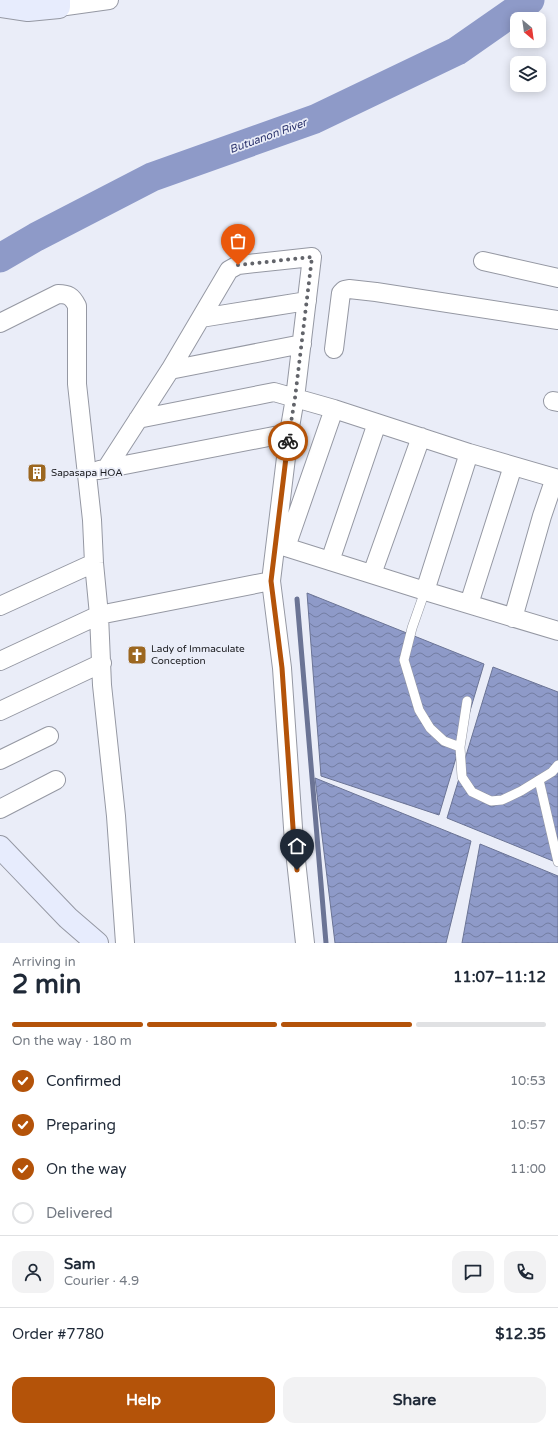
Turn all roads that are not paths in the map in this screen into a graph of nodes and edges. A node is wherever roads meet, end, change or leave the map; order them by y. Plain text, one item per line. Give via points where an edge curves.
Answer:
1 (109, 0) edge
2 (59, 4) edge
3 (0, 6) edge
4 (483, 261) dead end
5 (558, 278) edge
6 (307, 301) junction
7 (201, 318) junction
8 (558, 320) edge
9 (0, 323) edge
10 (302, 344) junction
11 (334, 349) dead end
12 (170, 370) junction
13 (295, 398) junction
14 (334, 409) junction
15 (138, 419) junction
16 (377, 423) junction
17 (289, 433) junction
18 (421, 437) junction
19 (469, 453) junction
20 (513, 466) junction
21 (106, 468) junction
22 (86, 474) junction
23 (556, 479) edge
24 (550, 518) edge
25 (281, 546) junction
26 (330, 561) junction
27 (94, 563) junction
28 (372, 574) junction
29 (271, 581) junction
30 (425, 591) junction
31 (469, 604) junction
32 (0, 606) edge
33 (99, 615) junction
34 (513, 618) junction
35 (558, 631) edge
36 (0, 662) edge
37 (102, 663) junction
38 (467, 701) dead end
39 (0, 711) edge
40 (49, 736) dead end
41 (460, 747) junction
42 (0, 760) edge
43 (558, 765) edge
44 (56, 780) dead end
45 (539, 780) junction
46 (0, 809) edge
47 (0, 847) edge
48 (558, 862) edge
49 (97, 943) edge
50 (125, 943) edge
51 (305, 943) edge

1 - 2 street
2 - 3 street via 28,10
4 - 5 street
6 - 7 street
6 - 7 street via 312,257 238,265 229,270
6 - 10 street
7 - 12 street
8 - 11 street via 349,289 342,292
9 - 22 street via 58,294 66,294 73,298 77,306 77,384
10 - 12 street
10 - 13 street
12 - 15 street
13 - 14 street
13 - 15 street via 274,392
13 - 17 street
14 - 16 street
14 - 25 street
15 - 21 street
16 - 18 street
16 - 26 street
17 - 21 street
17 - 25 street
18 - 19 street
18 - 28 street
19 - 20 street
19 - 30 street
20 - 23 street
20 - 31 street
21 - 22 street
22 - 27 street
23 - 24 street
24 - 34 street
25 - 26 street
25 - 29 street
26 - 28 street
27 - 32 street
27 - 33 street
28 - 30 street
29 - 33 street
29 - 51 street via 282,668 294,842
30 - 31 street
30 - 41 lane via 404,660 419,710 430,728 444,741
31 - 34 street
33 - 36 street
33 - 37 street
34 - 35 street
37 - 39 street
37 - 50 street
38 - 41 lane
40 - 42 street
41 - 45 lane via 462,777 472,792 491,801 502,800
43 - 45 lane
44 - 46 street
45 - 48 lane
47 - 49 street via 68,918

